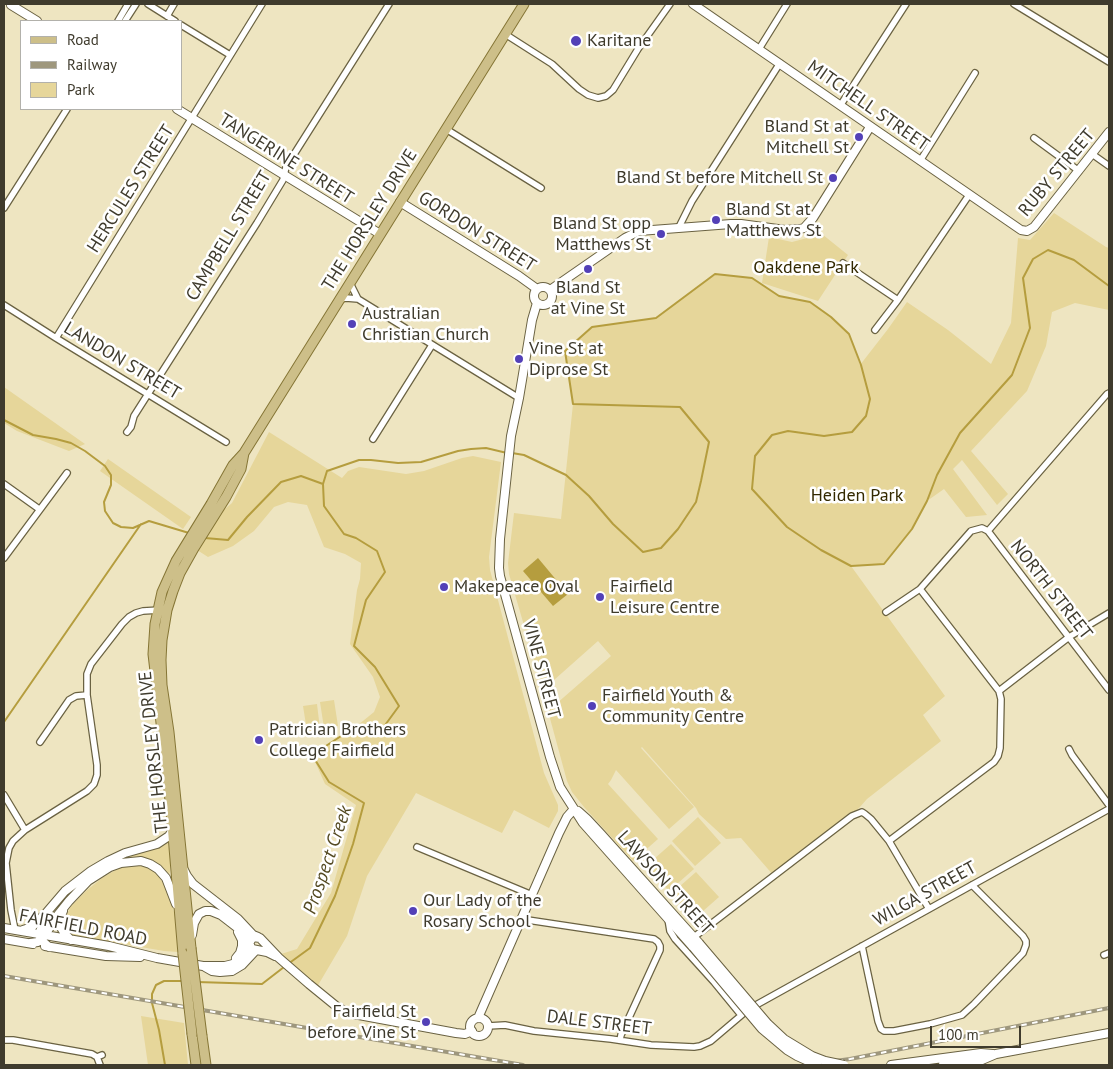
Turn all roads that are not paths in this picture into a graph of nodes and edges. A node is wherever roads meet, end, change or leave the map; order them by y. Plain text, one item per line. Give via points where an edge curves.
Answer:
1 (128, 4) edge
2 (136, 4) edge
3 (148, 4) edge
4 (174, 4) edge
5 (262, 4) edge
6 (389, 4) edge
7 (524, 4) edge
8 (670, 4) edge
9 (693, 4) edge
10 (787, 4) edge
11 (906, 4) edge
12 (1014, 4) edge
13 (9, 5) edge
14 (167, 16) junction
15 (35, 20) edge
16 (119, 20) edge
17 (126, 20) edge
18 (173, 20) edge
19 (182, 26) edge
20 (505, 34) junction
21 (759, 49) junction
22 (230, 55) junction
23 (1109, 62) edge
24 (780, 64) junction
25 (975, 73) dead end
26 (840, 106) junction
27 (66, 110) edge
28 (180, 110) edge
29 (192, 118) junction
30 (870, 127) junction
31 (446, 129) junction
32 (1109, 132) edge
33 (1034, 138) dead end
34 (1092, 154) junction
35 (920, 161) junction
36 (1109, 166) edge
37 (1079, 171) junction
38 (284, 176) junction
39 (541, 188) dead end
40 (969, 195) junction
41 (400, 202) junction
42 (4, 208) edge
43 (678, 228) junction
44 (1026, 231) joint
45 (380, 234) junction
46 (843, 263) dead end
47 (350, 283) junction
48 (537, 289) junction
49 (550, 290) junction
50 (340, 299) junction
51 (358, 299) junction
52 (898, 300) junction
53 (537, 303) junction
54 (4, 305) edge
55 (875, 330) dead end
56 (56, 338) junction
57 (432, 345) junction
58 (1109, 393) edge
59 (148, 394) junction
60 (519, 398) junction
61 (127, 432) dead end
62 (373, 439) dead end
63 (226, 442) dead end
64 (66, 474) dead end
65 (4, 484) edge
66 (39, 509) junction
67 (988, 531) junction
68 (190, 546) junction
69 (4, 558) edge
70 (920, 589) junction
71 (157, 610) junction
72 (167, 610) junction
73 (886, 612) dead end
74 (1109, 613) edge
75 (1069, 637) junction
76 (1109, 690) edge
77 (999, 691) junction
78 (87, 695) junction
79 (40, 742) dead end
80 (1069, 749) dead end
81 (4, 795) edge
82 (1109, 805) edge
83 (574, 809) junction
84 (1109, 809) edge
85 (25, 830) junction
86 (172, 831) junction
87 (889, 841) junction
88 (418, 846) dead end
89 (181, 851) junction
90 (972, 885) junction
91 (532, 895) junction
92 (69, 901) junction
93 (929, 909) junction
94 (47, 912) junction
95 (180, 918) junction
96 (521, 919) junction
97 (668, 919) junction
98 (229, 921) junction
99 (4, 928) edge
100 (18, 930) junction
101 (42, 937) junction
102 (260, 938) junction
103 (4, 939) edge
104 (72, 940) junction
105 (695, 942) junction
106 (30, 943) junction
107 (249, 943) junction
108 (862, 946) junction
109 (49, 947) junction
110 (191, 948) junction
111 (257, 950) junction
112 (157, 958) junction
113 (279, 958) junction
114 (203, 966) junction
115 (216, 966) junction
116 (756, 1005) dead end
117 (478, 1018) junction
118 (488, 1026) junction
119 (472, 1032) junction
120 (1109, 1033) edge
121 (4, 1040) edge
122 (620, 1040) junction
123 (706, 1044) joint
124 (957, 1062) edge
125 (943, 1063) edge
126 (100, 1065) edge
127 (196, 1065) edge
128 (206, 1065) edge
129 (817, 1065) edge
130 (844, 1065) edge
131 (891, 1065) edge

1 - 16 street
2 - 17 street
3 - 14 street
4 - 14 street
5 - 22 street, HERCULES STREET
6 - 38 street, CAMPBELL STREET
7 - 20 main road, THE HORSLEY DRIVE
8 - 20 street via 612,90 598,98 579,89 552,64
9 - 21 main road, MITCHELL STREET
10 - 21 street
11 - 26 street
12 - 23 street
13 - 15 main road
14 - 18 street
19 - 22 street
20 - 31 main road, THE HORSLEY DRIVE
21 - 24 main road, MITCHELL STREET
22 - 29 street, HERCULES STREET
24 - 26 main road, MITCHELL STREET
24 - 43 street
25 - 35 street
26 - 30 main road, MITCHELL STREET
27 - 42 street
28 - 29 main road, TANGERINE STREET
29 - 38 main road, TANGERINE STREET
29 - 56 street, HERCULES STREET
30 - 35 main road, MITCHELL STREET
30 - 43 main road via 804,228 785,230 741,224
31 - 39 street
31 - 41 main road, THE HORSLEY DRIVE
32 - 34 main road, RUBY STREET
33 - 37 street
34 - 36 street
34 - 37 main road, RUBY STREET
35 - 40 main road, MITCHELL STREET
37 - 44 main road, RUBY STREET via 1034,227
38 - 45 main road, TANGERINE STREET
38 - 59 street, CAMPBELL STREET
40 - 44 main road, MITCHELL STREET via 1016,228
40 - 52 street
41 - 45 main road, THE HORSLEY DRIVE
41 - 48 main road, GORDON STREET
43 - 49 main road via 633,233
45 - 47 main road, THE HORSLEY DRIVE
46 - 52 street
47 - 50 main road, THE HORSLEY DRIVE
47 - 51 street
48 - 49 main road via 545,287
48 - 53 main road via 533,296
49 - 53 main road via 550,301 543,305
50 - 51 street
50 - 68 main road, THE HORSLEY DRIVE via 244,453 240,469
51 - 57 street
52 - 55 street
53 - 60 main road, VINE STREET
54 - 56 street, LANDON STREET
56 - 59 street, LANDON STREET
57 - 60 street
57 - 62 street
58 - 67 street
59 - 61 street, CAMPBELL STREET
59 - 63 street, LANDON STREET
60 - 83 main road, VINE STREET via 507,470 500,576 555,775
64 - 66 street
65 - 66 street
66 - 69 street
67 - 70 street via 982,528 971,531
67 - 75 street, NORTH STREET
68 - 71 main road, THE HORSLEY DRIVE via 168,576
68 - 72 main road, THE HORSLEY DRIVE
70 - 73 street
70 - 77 street
71 - 72 street
71 - 78 street via 136,613 122,624 91,664 87,674
71 - 86 main road, THE HORSLEY DRIVE via 154,664
72 - 89 main road, THE HORSLEY DRIVE via 162,640 162,685
74 - 75 street
75 - 76 street, NORTH STREET
75 - 77 street
77 - 87 street via 1000,748 996,759
78 - 79 street via 69,700
78 - 85 street via 97,765 94,784 82,796
80 - 82 street
81 - 85 street
83 - 91 main road via 559,833
83 - 97 main road, LAWSON STREET
83 - 105 main road, LAWSON STREET via 587,819
84 - 90 street, WILGA STREET
85 - 100 street via 9,848 6,863 11,910
86 - 94 main road via 157,844 125,853 91,871 65,891
86 - 95 main road, THE HORSLEY DRIVE
87 - 93 street
87 - 105 street via 865,814 852,816
88 - 91 street
89 - 102 main road via 190,881
89 - 110 main road, THE HORSLEY DRIVE
90 - 93 street, WILGA STREET
90 - 108 street via 1023,936 1026,945 1023,953 962,1015 894,1031 881,1029
91 - 96 main road
92 - 95 main road via 88,881 110,867 141,862 150,864 166,877
92 - 101 main road
92 - 104 main road via 60,922 61,930
93 - 108 street, WILGA STREET
94 - 100 main road via 32,927
94 - 101 main road
95 - 127 main road, THE HORSLEY DRIVE, bridge
96 - 117 main road
96 - 122 street via 658,942 660,950
97 - 105 main road, LAWSON STREET
97 - 123 street, LAWSON STREET via 675,939 742,1014
98 - 107 main road
98 - 110 main road via 214,911 202,912 192,928
98 - 115 main road via 240,935 241,951 232,961
99 - 100 main road, FAIRFIELD ROAD
100 - 101 main road, FAIRFIELD ROAD
101 - 104 main road, FAIRFIELD ROAD
101 - 106 main road
101 - 109 main road
102 - 107 main road via 253,937
102 - 111 main road via 263,944
102 - 113 main road
103 - 106 main road, FAIRFIELD ROAD
104 - 112 main road, FAIRFIELD ROAD
105 - 129 main road, LAWSON STREET, bridge via 762,1029 787,1050
105 - 130 main road, LAWSON STREET, bridge via 784,1039 812,1056
106 - 109 main road, FAIRFIELD ROAD
107 - 111 main road via 252,949
107 - 115 main road via 237,962
108 - 116 street, WILGA STREET
109 - 112 main road, FAIRFIELD ROAD via 106,956
110 - 128 main road, THE HORSLEY DRIVE, bridge
111 - 113 main road
111 - 114 main road via 232,971 216,972
112 - 114 main road, FAIRFIELD ROAD
113 - 119 main road via 348,1014 456,1033
114 - 115 main road
117 - 118 main road
117 - 119 main road via 472,1024
118 - 119 main road via 482,1035
118 - 122 street, DALE STREET
120 - 124 main road via 996,1054 982,1060
121 - 126 street via 100,1056
122 - 123 street, DALE STREET via 681,1047
124 - 125 main road
125 - 131 main road

